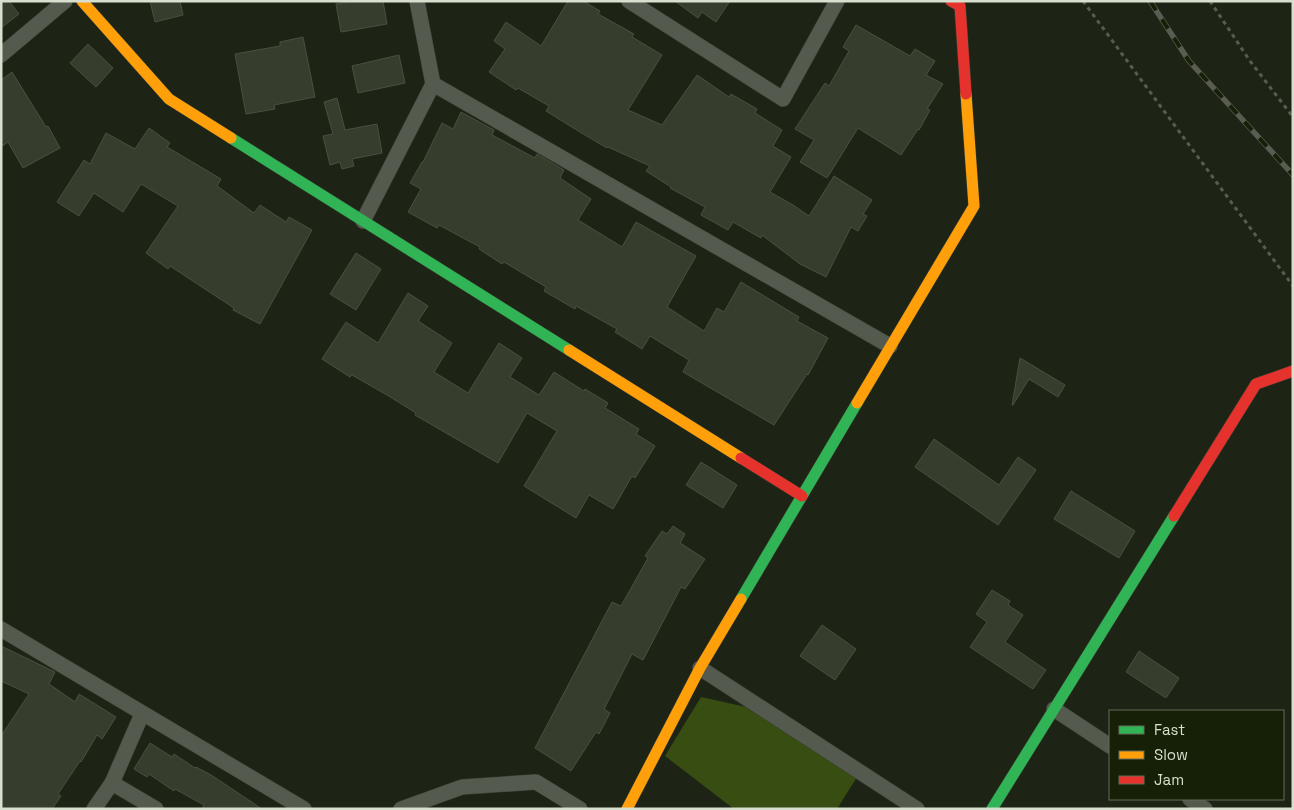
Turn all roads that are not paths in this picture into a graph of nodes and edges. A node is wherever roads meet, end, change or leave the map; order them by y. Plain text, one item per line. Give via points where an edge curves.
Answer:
1 (65, 1) edge
2 (82, 1) edge
3 (418, 1) edge
4 (629, 1) edge
5 (836, 1) edge
6 (951, 1) edge
7 (1, 55) edge
8 (433, 84) junction
9 (363, 221) junction
10 (890, 346) junction
11 (1293, 371) edge
12 (802, 496) junction
13 (1, 629) edge
14 (700, 668) junction
15 (1054, 709) junction
16 (142, 714) junction
17 (1109, 745) edge
18 (112, 783) junction
19 (1192, 800) edge
20 (94, 809) edge
21 (156, 809) edge
22 (304, 809) edge
23 (401, 809) edge
24 (580, 809) edge
25 (627, 809) edge
26 (917, 809) edge
27 (992, 809) edge
28 (1205, 809) edge

1 - 7 street
2 - 9 street via 169,99
3 - 8 street
4 - 5 street via 782,99
6 - 10 street via 960,6 974,206
8 - 9 street
8 - 10 street
9 - 12 street
10 - 12 street
11 - 15 street via 1256,384
12 - 14 street
13 - 16 street
14 - 25 street
14 - 26 street
15 - 17 street
15 - 27 street
16 - 18 street
16 - 22 street
18 - 20 street
18 - 21 street
19 - 28 street
23 - 24 street via 462,787 536,782

